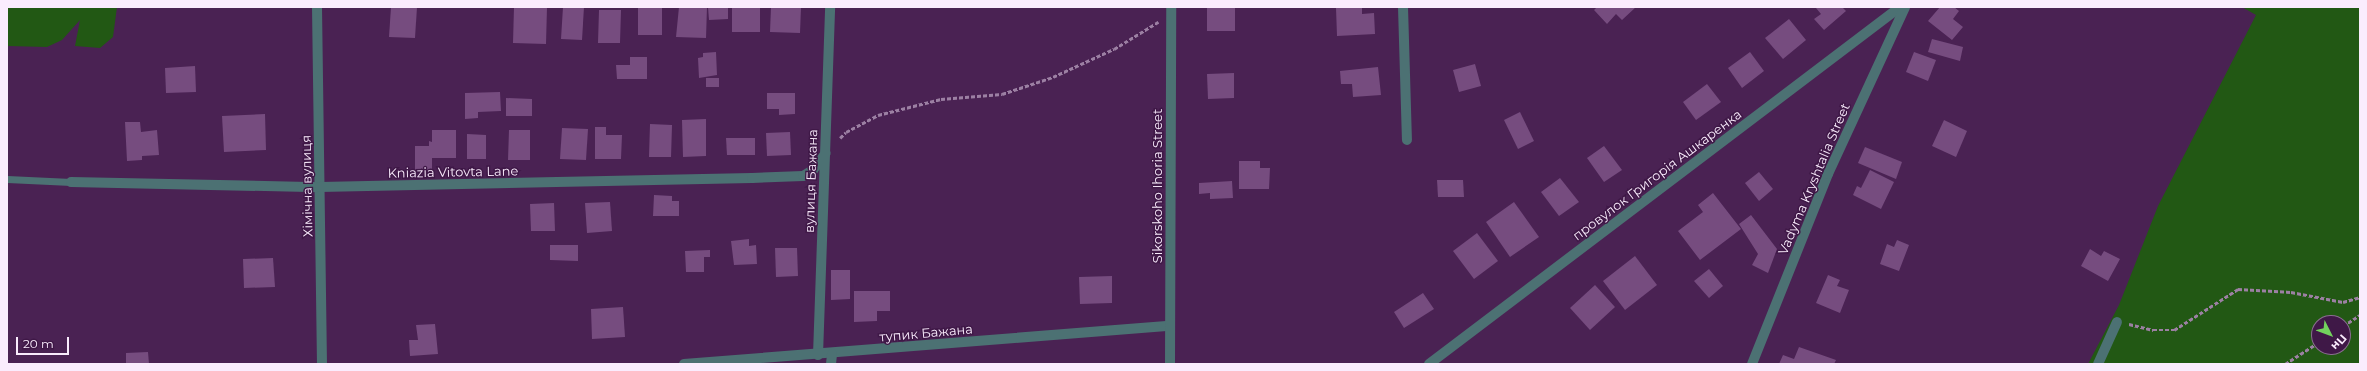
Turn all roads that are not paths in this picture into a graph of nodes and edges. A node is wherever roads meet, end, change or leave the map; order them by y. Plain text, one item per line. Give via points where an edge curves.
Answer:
1 (317, 7) edge
2 (830, 7) edge
3 (1403, 7) edge
4 (1900, 7) edge
5 (1904, 7) edge
6 (1170, 11) edge
7 (1407, 140) dead end
8 (826, 153) junction
9 (7, 179) edge
10 (71, 182) joint
11 (320, 187) junction
12 (2118, 322) road end
13 (1170, 326) junction
14 (818, 355) junction
15 (832, 359) edge
16 (322, 364) edge
17 (684, 364) edge
18 (1170, 364) edge
19 (1429, 364) edge
20 (1752, 364) edge
21 (2098, 364) edge

1 - 11 street, Хімічна вулиця
2 - 8 street, вулиця Бажана
3 - 7 street
4 - 19 street, провулок Григорія Ашкаренка
5 - 20 street, Vadyma Kryshtalia Street via 1828,174
6 - 13 street, Sikorskoho Ihoria Street
8 - 11 street, Kniazia Vitovta Lane via 813,170 803,176
8 - 14 street, вулиця Бажана
9 - 10 lane
10 - 11 street, Kniazia Vitovta Lane
11 - 16 street, Хімічна вулиця
12 - 21 street
13 - 15 street, тупик Бажана
13 - 18 street, Sikorskoho Ihoria Street
14 - 15 street, тупик Бажана
14 - 17 street, тупик Бажана

